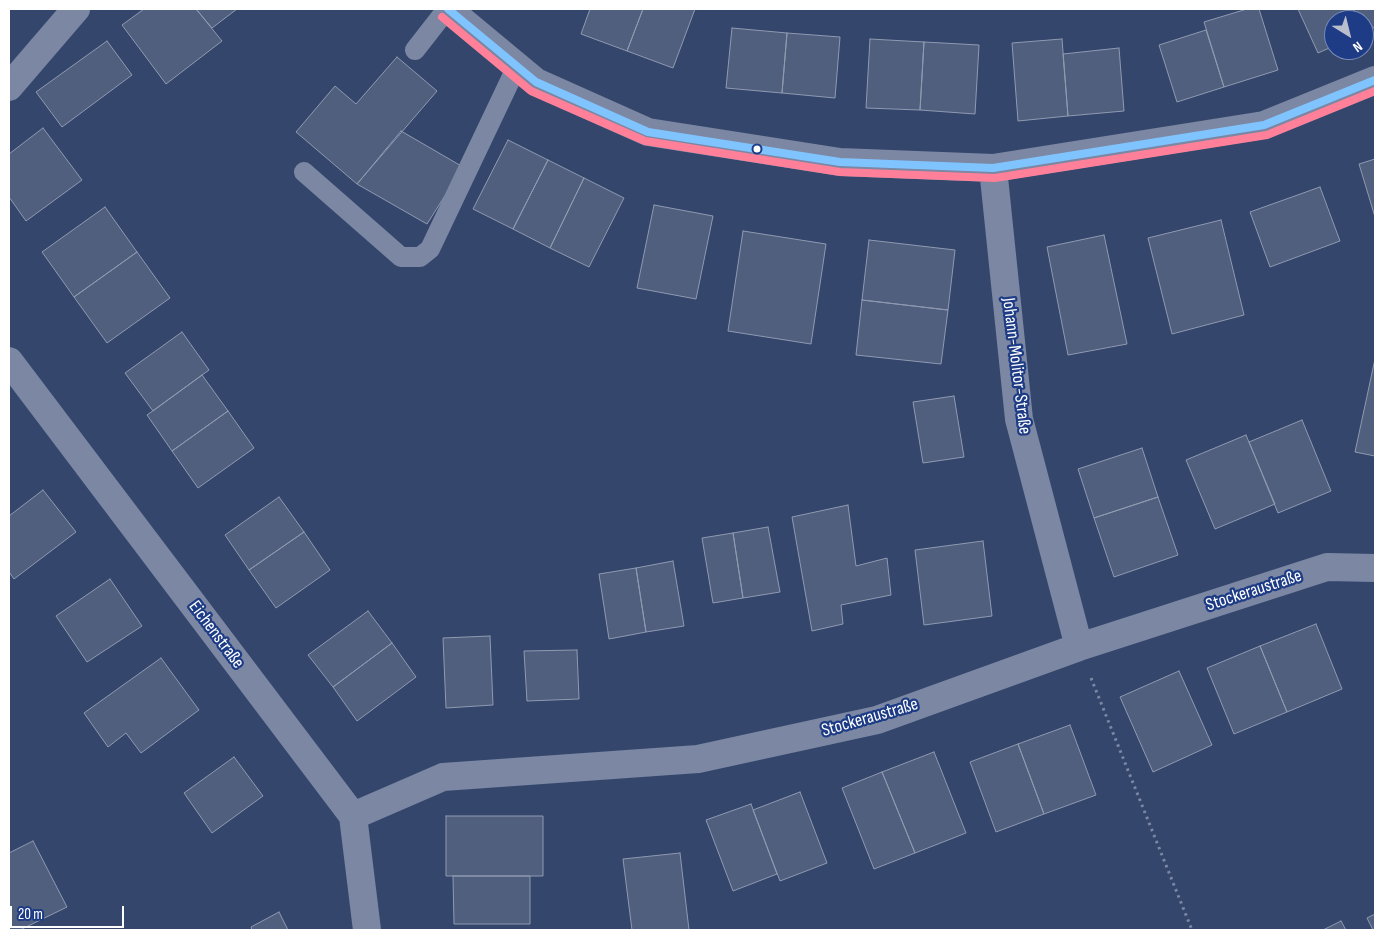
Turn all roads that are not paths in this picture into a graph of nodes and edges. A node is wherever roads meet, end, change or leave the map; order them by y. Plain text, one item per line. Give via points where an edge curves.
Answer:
1 (76, 9) edge
2 (447, 9) edge
3 (415, 50) dead end
4 (517, 66) junction
5 (1375, 80) edge
6 (9, 87) edge
7 (993, 168) junction
8 (304, 172) dead end
9 (9, 361) edge
10 (1375, 568) edge
11 (1079, 647) junction
12 (353, 816) junction
13 (367, 930) edge

1 - 6 street
2 - 3 lane
2 - 4 street
4 - 7 street via 536,82 648,132 840,162
4 - 8 lane via 430,249 420,257 401,257
5 - 7 street via 1264,125
7 - 11 street, Johann-Molitor-Straße via 1019,419
9 - 12 street, Eichenstraße
10 - 11 street, Stockeraustraße via 1327,567
11 - 12 street, Stockeraustraße via 877,720 698,759 443,777
12 - 13 street

